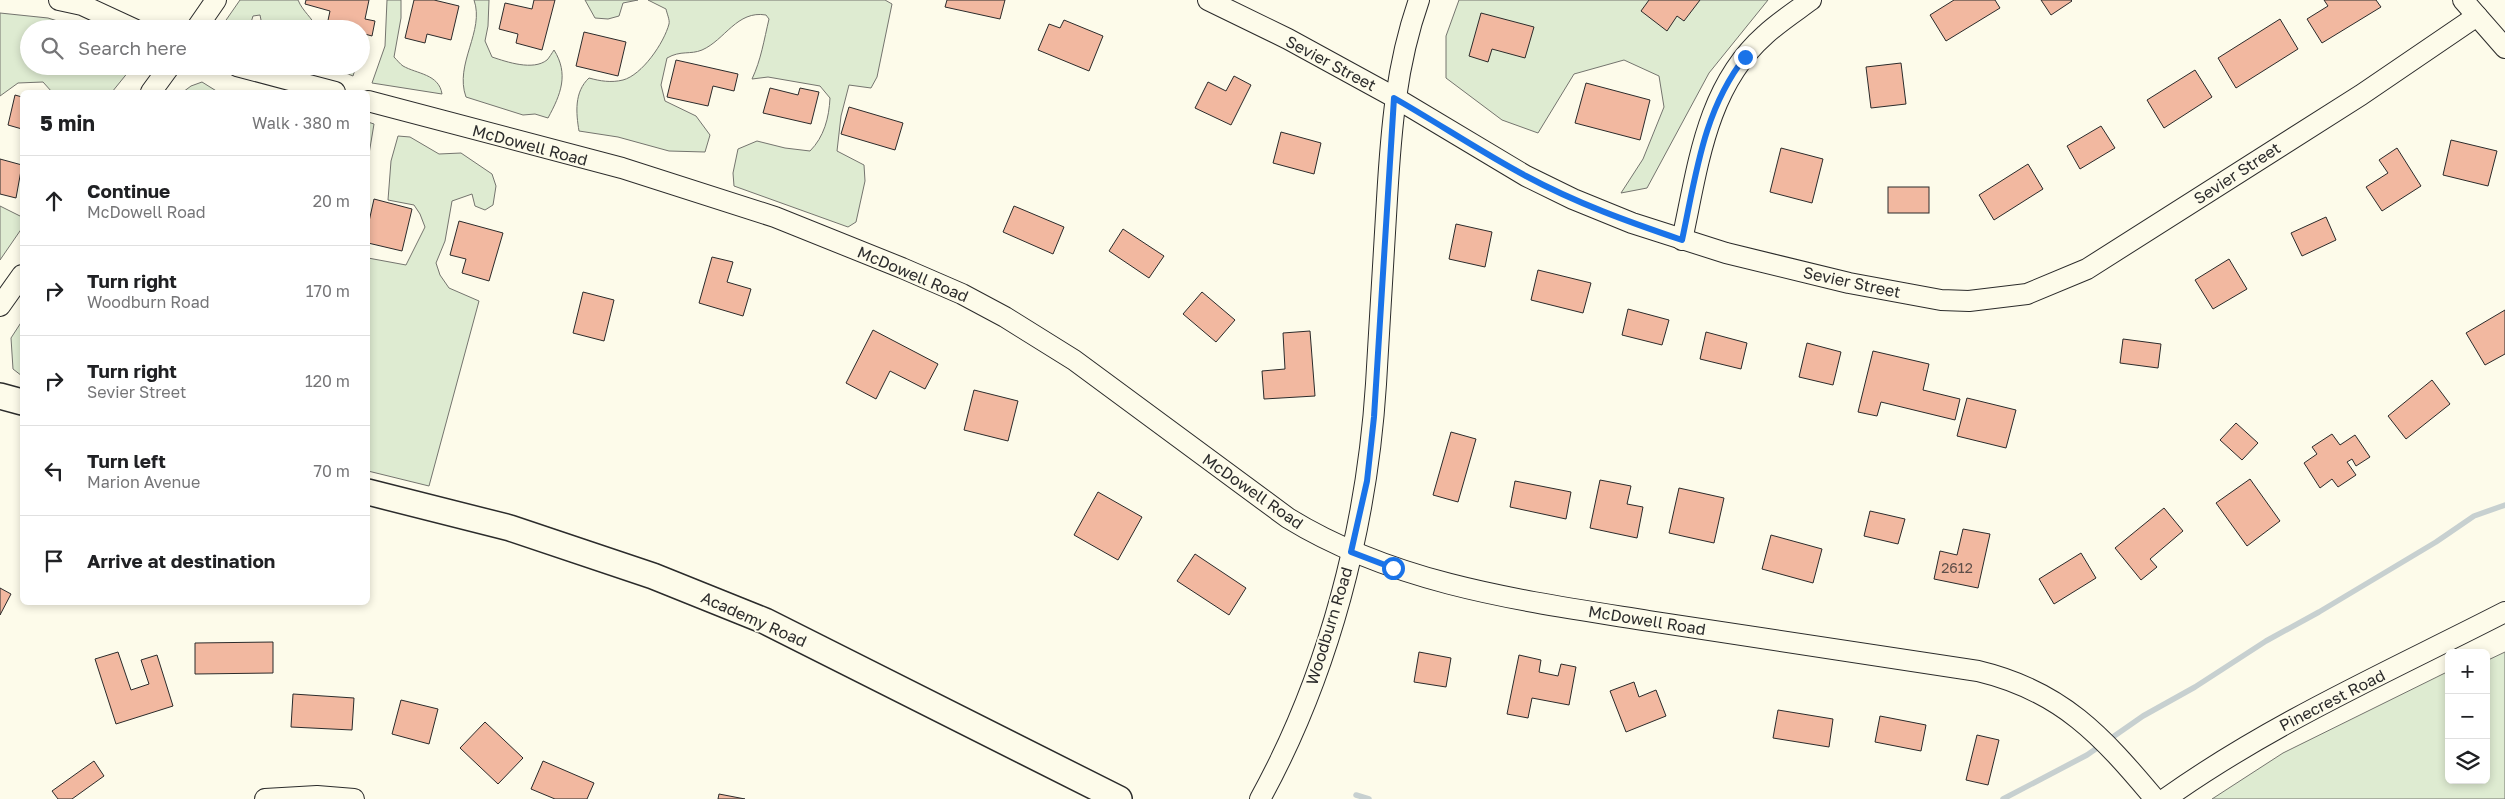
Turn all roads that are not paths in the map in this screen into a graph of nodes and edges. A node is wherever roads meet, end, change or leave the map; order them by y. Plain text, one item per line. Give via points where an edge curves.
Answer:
1 (59, 0) edge
2 (216, 0) edge
3 (1208, 0) edge
4 (1419, 0) edge
5 (1811, 0) edge
6 (2463, 0) edge
7 (2477, 16) junction
8 (114, 20) edge
9 (202, 20) edge
10 (2505, 48) edge
11 (163, 75) edge
12 (271, 75) edge
13 (152, 90) edge
14 (327, 90) edge
15 (1394, 98) junction
16 (370, 102) edge
17 (1682, 240) junction
18 (20, 277) edge
19 (0, 306) edge
20 (0, 396) edge
21 (20, 401) edge
22 (370, 493) edge
23 (1351, 552) junction
24 (2505, 612) edge
25 (265, 799) edge
26 (354, 799) edge
27 (1119, 799) edge
28 (1260, 799) edge
29 (2155, 799) edge
30 (2165, 799) edge

1 - 8 street via 82,5
2 - 9 street
3 - 15 street, Sevier Street via 1288,39
4 - 15 street, Woodburn Road
5 - 17 street via 1765,35 1736,69 1719,97 1706,126
6 - 7 street
7 - 10 street
7 - 17 street, Sevier Street via 2361,95 2087,269 2027,294 1970,301 1941,300 1849,282
11 - 13 street
12 - 14 street
15 - 17 street, Sevier Street via 1526,176 1572,199
15 - 23 street, Woodburn Road via 1374,417 1367,481
16 - 23 street, McDowell Road via 622,168 775,217 962,294 1074,360 1288,518
18 - 19 street
20 - 21 main road
22 - 27 main road, Academy Road via 510,528 710,598 765,621
23 - 28 street, Woodburn Road via 1317,670
23 - 29 street, McDowell Road via 1393,568 1501,598 2003,677 2045,695 2070,711 2123,761
24 - 30 street, Pinecrest Road via 2257,739
25 - 26 street via 317,796

